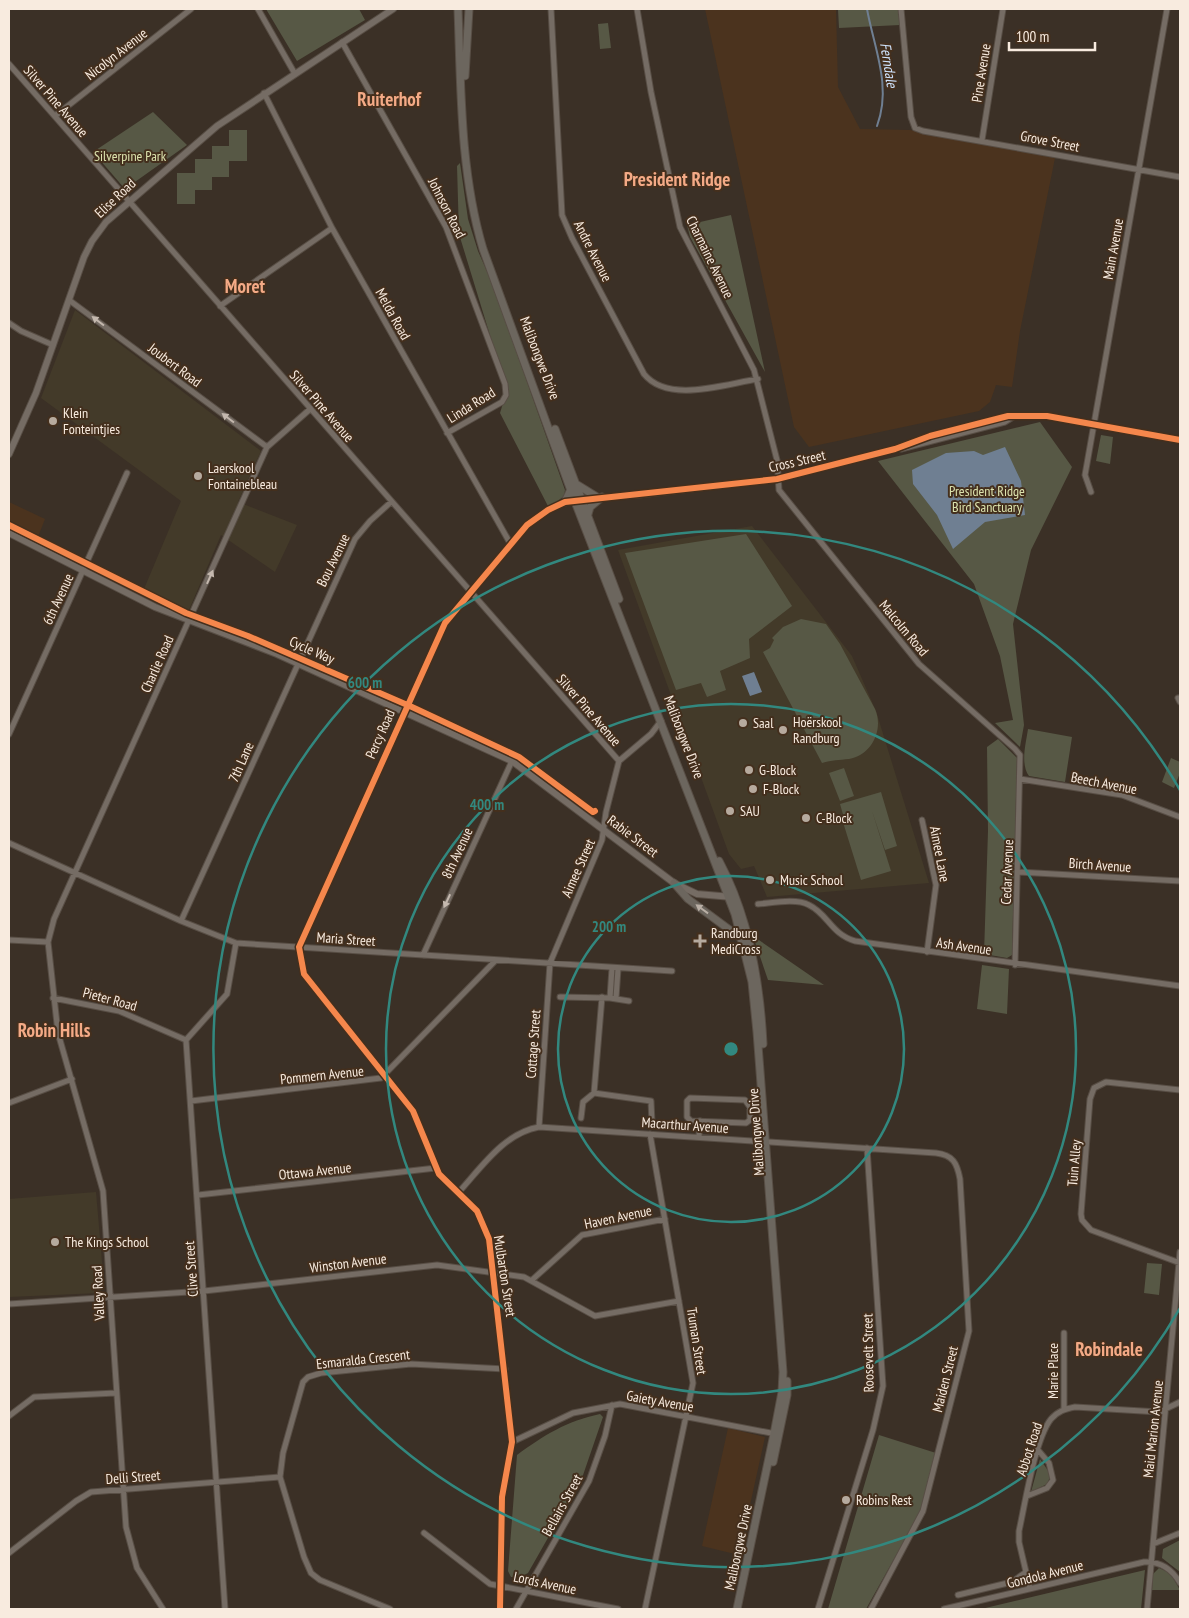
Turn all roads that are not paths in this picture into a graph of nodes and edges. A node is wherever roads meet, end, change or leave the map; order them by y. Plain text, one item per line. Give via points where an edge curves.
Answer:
1 (191, 9) edge
2 (258, 9) edge
3 (393, 9) edge
4 (458, 9) edge
5 (469, 9) edge
6 (551, 9) edge
7 (637, 9) edge
8 (901, 9) edge
9 (1003, 9) edge
10 (1166, 9) edge
11 (342, 42) junction
12 (10, 68) edge
13 (295, 74) junction
14 (264, 93) junction
15 (55, 116) junction
16 (982, 140) junction
17 (1138, 169) junction
18 (1180, 177) edge
19 (128, 201) junction
20 (332, 228) junction
21 (69, 300) junction
22 (220, 306) junction
23 (9, 323) edge
24 (53, 345) junction
25 (758, 379) junction
26 (506, 395) joint
27 (309, 410) junction
28 (1094, 425) junction
29 (447, 433) junction
30 (1180, 440) edge
31 (267, 447) junction
32 (9, 454) edge
33 (127, 473) dead end
34 (777, 479) junction
35 (573, 486) junction
36 (1091, 492) dead end
37 (600, 497) junction
38 (578, 499) junction
39 (392, 502) junction
40 (565, 502) junction
41 (588, 514) junction
42 (9, 533) edge
43 (510, 543) junction
44 (84, 570) junction
45 (471, 592) junction
46 (322, 611) joint
47 (189, 621) junction
48 (298, 664) junction
49 (404, 712) junction
50 (662, 720) junction
51 (9, 734) edge
52 (651, 734) junction
53 (667, 735) junction
54 (512, 761) junction
55 (619, 761) junction
56 (1020, 780) junction
57 (1180, 817) edge
58 (922, 820) dead end
59 (604, 830) junction
60 (9, 843) edge
61 (1018, 872) junction
62 (75, 873) junction
63 (1180, 882) edge
64 (674, 884) junction
65 (732, 897) junction
66 (758, 904) dead end
67 (182, 922) junction
68 (9, 940) edge
69 (743, 940) junction
70 (48, 942) junction
71 (236, 943) junction
72 (300, 947) junction
73 (927, 952) junction
74 (422, 955) junction
75 (496, 960) junction
76 (550, 963) junction
77 (1015, 964) junction
78 (612, 968) junction
79 (618, 969) junction
80 (672, 971) dead end
81 (1180, 986) edge
82 (560, 997) dead end
83 (602, 997) junction
84 (53, 998) junction
85 (610, 998) junction
86 (616, 998) junction
87 (630, 1001) dead end
88 (186, 1040) junction
89 (385, 1076) junction
90 (72, 1079) junction
91 (1180, 1090) edge
92 (594, 1093) junction
93 (191, 1101) junction
94 (9, 1103) edge
95 (580, 1118) dead end
96 (700, 1121) junction
97 (652, 1123) dead end
98 (539, 1126) junction
99 (650, 1134) junction
100 (699, 1137) junction
101 (768, 1142) junction
102 (867, 1148) junction
103 (936, 1153) joint
104 (436, 1168) junction
105 (458, 1193) junction
106 (198, 1195) junction
107 (665, 1219) junction
108 (1180, 1252) edge
109 (1180, 1263) edge
110 (494, 1272) junction
111 (532, 1280) junction
112 (204, 1291) junction
113 (110, 1297) junction
114 (679, 1301) junction
115 (9, 1304) edge
116 (1064, 1333) dead end
117 (505, 1369) junction
118 (116, 1393) junction
119 (1180, 1402) edge
120 (612, 1405) junction
121 (1064, 1409) junction
122 (1166, 1410) junction
123 (9, 1416) edge
124 (686, 1417) junction
125 (777, 1434) junction
126 (512, 1442) junction
127 (1038, 1450) junction
128 (280, 1478) junction
129 (216, 1482) junction
130 (122, 1488) junction
131 (1027, 1496) junction
132 (1180, 1533) edge
133 (424, 1534) dead end
134 (1153, 1544) junction
135 (9, 1553) edge
136 (1151, 1562) junction
137 (1026, 1572) junction
138 (1180, 1583) edge
139 (500, 1585) junction
140 (1030, 1589) junction
141 (527, 1591) junction
142 (958, 1595) dead end
143 (163, 1609) edge
144 (225, 1609) edge
145 (390, 1609) edge
146 (500, 1609) edge
147 (516, 1609) edge
148 (618, 1609) edge
149 (645, 1609) edge
150 (737, 1609) edge
151 (818, 1609) edge
152 (871, 1609) edge
153 (944, 1609) edge
154 (1147, 1609) edge

1 - 15 street, Nicolyn Avenue
2 - 13 street
3 - 11 street, Elise Road
4 - 35 main road, Malibongwe Drive via 465,150 473,213 486,257
5 - 35 main road, Malibongwe Drive via 465,101 470,175 478,222
6 - 25 street, Andre Avenue via 562,215 644,374 660,387 680,391
7 - 25 street, Charmaine Avenue via 680,227
8 - 16 street, Grove Street via 911,117 916,128
9 - 16 street, Pine Avenue
10 - 17 street, Main Avenue
11 - 13 street, Elise Road
11 - 26 street, Johnson Road via 446,227 506,384
12 - 15 street, Silver Pine Avenue
13 - 14 street, Elise Road
14 - 19 street, Elise Road via 192,146
14 - 20 street, Melda Road
15 - 19 street, Silver Pine Avenue
16 - 17 street, Grove Street
17 - 18 street, Grove Street
17 - 28 street, Main Avenue
19 - 21 street, Elise Road via 92,241
19 - 22 street, Silver Pine Avenue
20 - 22 street
20 - 29 street, Melda Road
21 - 24 street, Elise Road
31 -> 21 street, Joubert Road
22 - 27 street, Silver Pine Avenue
23 - 24 street
24 - 32 street, Elise Road
25 - 34 street, Charmaine Avenue via 777,460
26 - 29 street, Linda Road via 499,404
27 - 31 street, Charlie Road
27 - 39 street, Silver Pine Avenue
28 - 30 street, Cross Street
28 - 34 street, Cross Street via 1036,414 1013,417 1005,422
28 - 36 street, Main Avenue via 1085,474
29 - 43 street, Melda Road
47 -> 31 street, Charlie Road
33 - 44 street, 6th Avenue
34 - 37 street, Cross Street
34 - 56 street, Malcolm Road via 781,493 907,650 1015,749 1021,759
35 - 37 main road
35 - 38 main road, Malibongwe Drive
35 - 40 main road
37 - 38 street, Cross Street
37 - 41 main road
38 - 40 street, Percy Road
38 - 41 main road, Malibongwe Drive
38 - 50 main road, Malibongwe Drive
39 - 45 street, Silver Pine Avenue
39 - 46 street, Bou Avenue via 370,520 355,539
40 - 43 street, Percy Road via 533,519
41 - 65 main road, Malibongwe Drive
42 - 44 street, Rabie Street
43 - 45 street, Percy Road
44 - 47 street, Rabie Street
44 - 51 street, 6th Avenue
45 - 49 street, Percy Road via 445,623
45 - 55 street, Silver Pine Avenue
46 - 48 street, 7th Lane
47 - 48 street, Rabie Street
47 - 62 street, Charlie Road
48 - 49 street, Rabie Street
48 - 67 street, 7th Lane
49 - 54 street, Rabie Street
49 - 72 street, Percy Road
50 - 52 street
50 - 53 main road, Malibongwe Drive
52 - 53 street
52 - 55 street
53 - 65 main road, Malibongwe Drive
54 - 59 street, Rabie Street
54 -> 74 street, 8th Avenue
55 - 59 street, Aimee Street
56 - 57 street, Beech Avenue via 1122,795
56 - 61 street, Cedar Avenue
58 - 73 street, Aimee Lane via 936,885
59 - 64 street, Rabie Street
59 - 76 street, Aimee Street via 601,845
60 - 62 street, Maria Street
61 - 63 street, Birch Avenue
61 - 77 street, Cedar Avenue
62 - 67 street, Maria Street
62 - 70 street, Charlie Road via 54,919
64 - 65 street, Rabie Street via 697,894
69 -> 64 main road via 688,899
65 - 69 main road, Malibongwe Drive
65 - 101 main road, Malibongwe Drive via 750,946 758,993
66 - 73 street, Ash Avenue via 804,903 812,906 847,939
67 - 71 street, Maria Street
68 - 70 street
69 - 101 main road, Malibongwe Drive via 753,995
70 - 84 street, Valley Road
71 - 72 street, Maria Street
71 - 88 street via 227,994
72 - 74 street, Maria Street
72 - 89 street, Mulbarton Street via 307,977
73 - 77 street, Ash Avenue
74 - 75 street, Maria Street
75 - 76 street, Maria Street
75 - 89 street, Pommern Avenue
76 - 78 street, Maria Street
76 - 98 street, Cottage Street
77 - 81 street, Ash Avenue
78 - 79 street, Maria Street
78 - 85 street
79 - 80 street, Maria Street
79 - 86 street
82 - 83 street
83 - 85 street
83 - 92 street
84 - 88 street, Pieter Road via 119,1011
84 - 90 street, Valley Road via 58,1033
85 - 86 street
86 - 87 street
88 - 93 street, Clive Street
89 - 93 street, Pommern Avenue
89 - 104 street, Mulbarton Street via 416,1115
90 - 94 street
90 - 113 street, Valley Road via 102,1183
91 - 109 street, Tuin Alley via 1106,1082 1094,1088 1090,1099 1081,1214 1091,1230
92 - 95 street via 583,1102
92 - 97 street via 651,1101
93 - 106 street, Clive Street
96 - 96 street via 687,1118 688,1098 745,1100 750,1104 747,1122
96 - 100 street
98 - 99 street, Macarthur Avenue
98 - 105 street, Macarthur Avenue via 517,1133 507,1141
99 - 100 street, Macarthur Avenue
99 - 107 street, Truman Street
100 - 101 street, Macarthur Avenue
101 - 102 street, Macarthur Avenue
101 - 125 main road, Malibongwe Drive via 783,1364
102 - 103 street, Macarthur Avenue
102 - 151 street, Roosevelt Street via 883,1386 873,1430
103 - 152 street, Maiden Street via 952,1157 959,1170 970,1328 923,1511
104 - 105 street, Mulbarton Street via 442,1179
104 - 106 street, Ottawa Avenue
105 - 110 street, Mulbarton Street via 480,1216 490,1243
106 - 112 street, Clive Street
107 - 111 street, Haven Avenue via 582,1235
107 - 114 street, Truman Street
108 - 109 street, Maid Marion Avenue
109 - 122 street, Maid Marion Avenue
110 - 111 street, Winston Avenue
110 - 112 street, Winston Avenue via 428,1266
110 - 117 street, Mulbarton Street
111 - 114 street, Winston Avenue via 595,1316
112 - 113 street, Winston Avenue
112 - 129 street, Clive Street
113 - 115 street, Winston Avenue
113 - 118 street, Valley Road
114 - 124 street, Truman Street via 692,1383
116 - 121 street, Marie Place
117 - 126 street, Mulbarton Street
117 - 128 street, Esmaralda Crescent via 411,1364 308,1377 301,1385 283,1453
118 - 123 street via 34,1397
118 - 130 street, Valley Road
119 - 122 street
120 - 124 street, Gaiety Avenue via 626,1404
120 - 126 street, Gaiety Avenue via 573,1413
120 - 141 street, Bellairs Street via 589,1481
121 - 122 street
121 - 127 street, Abbot Road via 1046,1427
122 - 134 street, Maid Marion Avenue
124 - 125 street, Gaiety Avenue
124 - 149 street, Truman Street
125 - 150 main road, Malibongwe Drive
126 - 139 street, Mulbarton Street via 502,1497
127 - 131 street, Abbot Road
127 - 131 street via 1049,1463 1053,1480 1046,1488
128 - 129 street, Delli Street
128 - 145 street, Esmaralda Crescent via 311,1573 330,1585
129 - 130 street, Delli Street
129 - 144 street, Clive Street
130 - 135 street, Delli Street via 83,1496
130 - 143 street, Valley Road via 132,1553 144,1581
131 - 137 street, Abbot Road via 1018,1536
132 - 134 street
133 - 139 street, Lords Avenue via 488,1582
134 - 136 street, Maid Marion Avenue
136 - 138 street via 1167,1567
136 - 140 street, Gondola Avenue
136 - 154 street, Maid Marion Avenue
137 - 140 street, Abbot Road
137 - 142 street via 1012,1582
139 - 141 street, Lords Avenue
139 - 146 street, Mulbarton Street
140 - 153 street, Gondola Avenue
141 - 147 street, Bellairs Street
141 - 148 street, Lords Avenue

